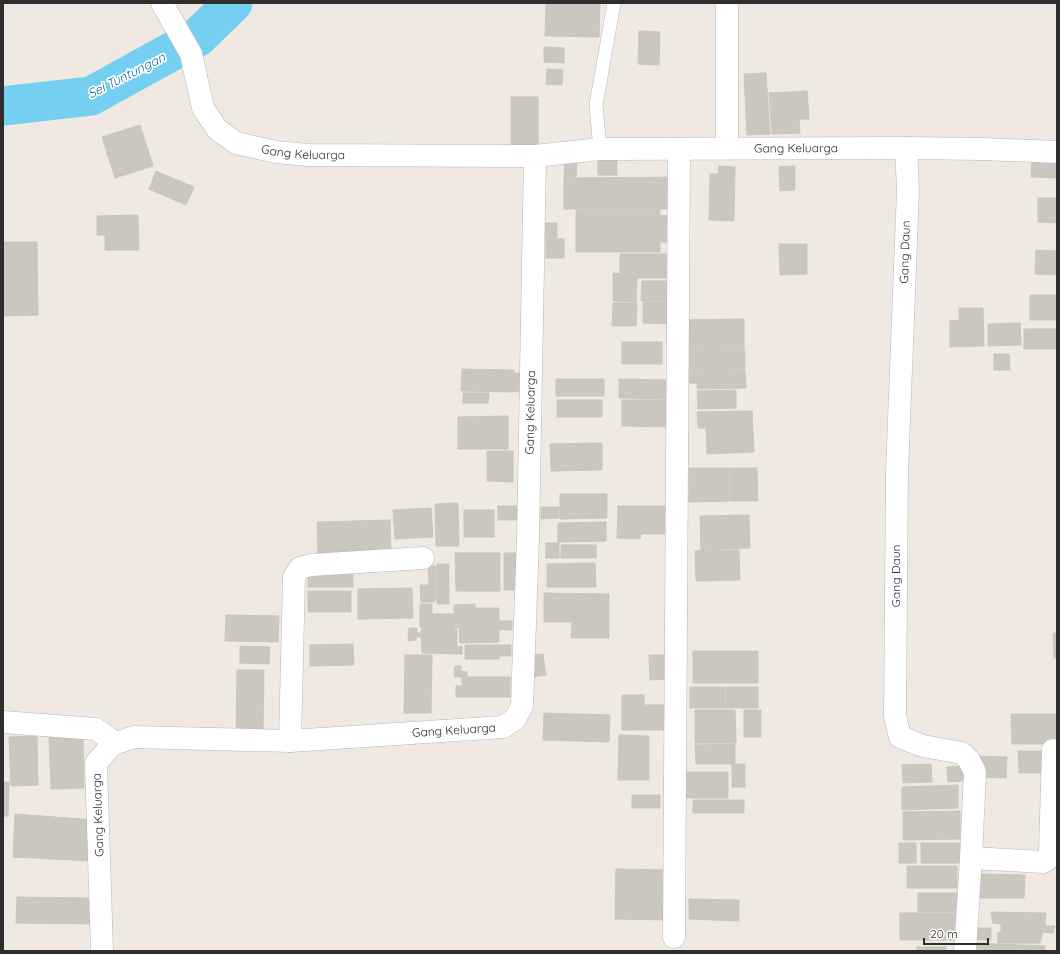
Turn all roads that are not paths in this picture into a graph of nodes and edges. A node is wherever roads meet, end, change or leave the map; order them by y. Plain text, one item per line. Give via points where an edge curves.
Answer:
1 (162, 3) edge
2 (614, 3) edge
3 (727, 3) edge
4 (727, 148) junction
5 (906, 148) junction
6 (600, 149) junction
7 (679, 149) junction
8 (1057, 152) edge
9 (534, 156) junction
10 (423, 558) dead end
11 (3, 722) edge
12 (290, 741) junction
13 (113, 744) junction
14 (1053, 750) dead end
15 (971, 858) junction
16 (674, 937) dead end
17 (102, 951) edge
18 (965, 951) edge

1 - 9 street, Gang Keluarga via 191,54 204,108 217,129 236,142 276,152 309,155
2 - 6 lane via 596,104
3 - 4 street
4 - 5 street, Gang Keluarga
4 - 7 street, Gang Keluarga
5 - 8 street, Gang Keluarga
5 - 15 street, Gang Daun via 908,190 897,472 895,716 900,736 923,746 962,753 969,760 975,772
6 - 7 street, Gang Keluarga
6 - 9 street, Gang Keluarga
7 - 16 street
9 - 12 street, Gang Keluarga via 528,561 522,706 515,719 503,727
10 - 12 street via 311,565 300,568 294,577
11 - 13 street via 96,729
12 - 13 street, Gang Keluarga via 134,736
13 - 17 street, Gang Keluarga via 96,763
14 - 15 street via 1049,858 1044,862
15 - 18 street, Gang Daun

